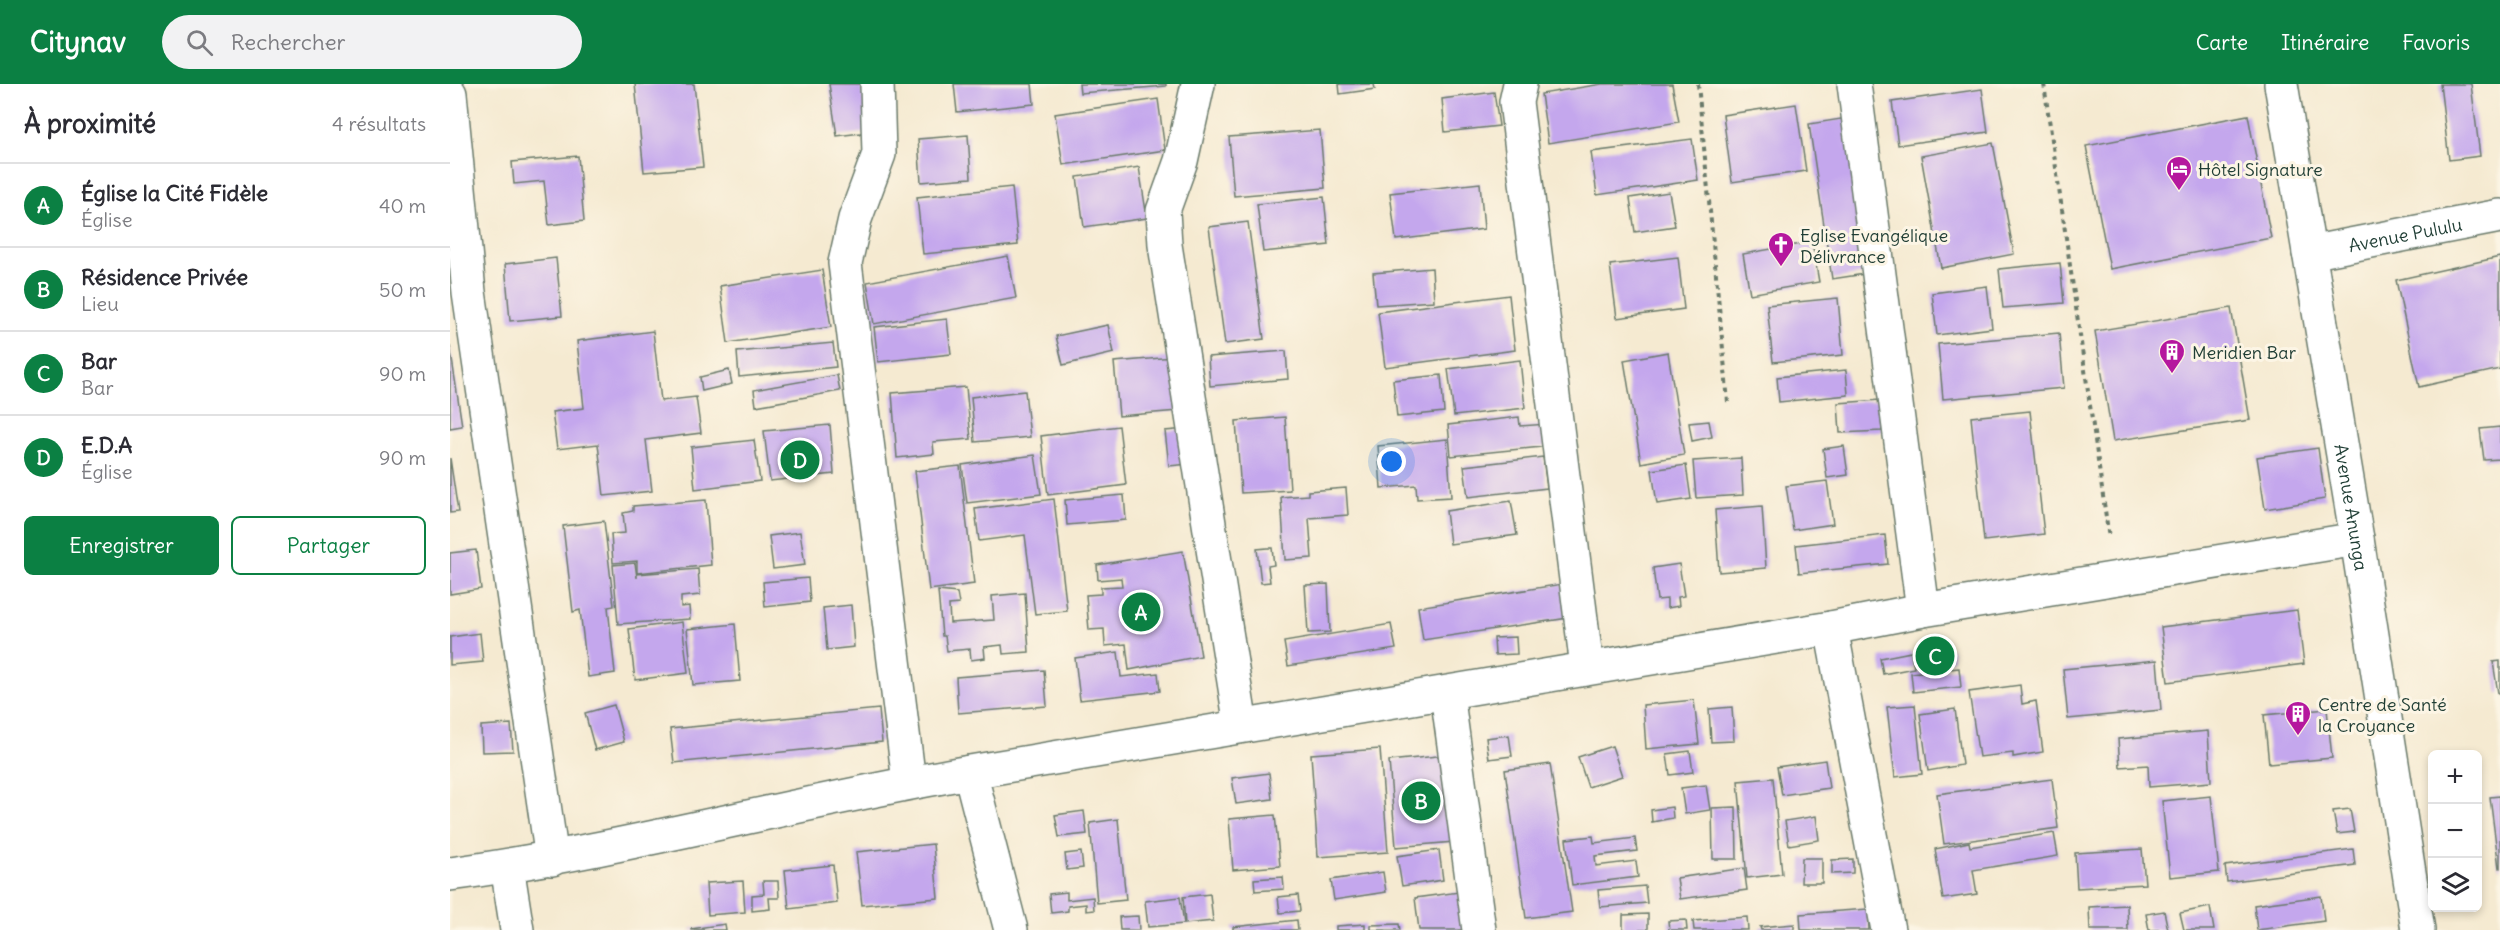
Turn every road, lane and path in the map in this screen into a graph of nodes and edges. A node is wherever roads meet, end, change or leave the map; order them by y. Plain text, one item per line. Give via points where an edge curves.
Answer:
1 (877, 84) edge
2 (1198, 84) edge
3 (1520, 84) edge
4 (1698, 84) edge
5 (1854, 84) edge
6 (2044, 84) edge
7 (2281, 84) edge
8 (450, 94) edge
9 (2500, 216) edge
10 (2309, 253) junction
11 (1728, 402) dead end
12 (2357, 539) junction
13 (2114, 578) junction
14 (1923, 610) junction
15 (1831, 628) junction
16 (1587, 668) junction
17 (1447, 693) junction
18 (1241, 726) junction
19 (970, 772) junction
20 (909, 782) junction
21 (552, 859) junction
22 (507, 866) junction
23 (450, 874) edge
24 (517, 930) edge
25 (1011, 930) edge
26 (1479, 930) edge
27 (1888, 930) edge
28 (2418, 930) edge

1 - 20 street via 879,154 855,219 845,263
2 - 18 street via 1181,161 1163,211 1165,245
3 - 16 street via 1516,102
4 - 11 path
5 - 14 street
6 - 13 path
7 - 10 street, Avenue Anunga
8 - 21 street via 469,292
9 - 10 street, Avenue Pululu
10 - 12 street, Avenue Anunga
12 - 13 street
12 - 28 street, Avenue Anunga
13 - 14 street
14 - 15 street
15 - 16 street
15 - 27 street
16 - 17 street
17 - 18 street
17 - 26 street
18 - 19 street
19 - 20 street
19 - 25 street
20 - 21 street
21 - 22 street
22 - 23 street
22 - 24 street

